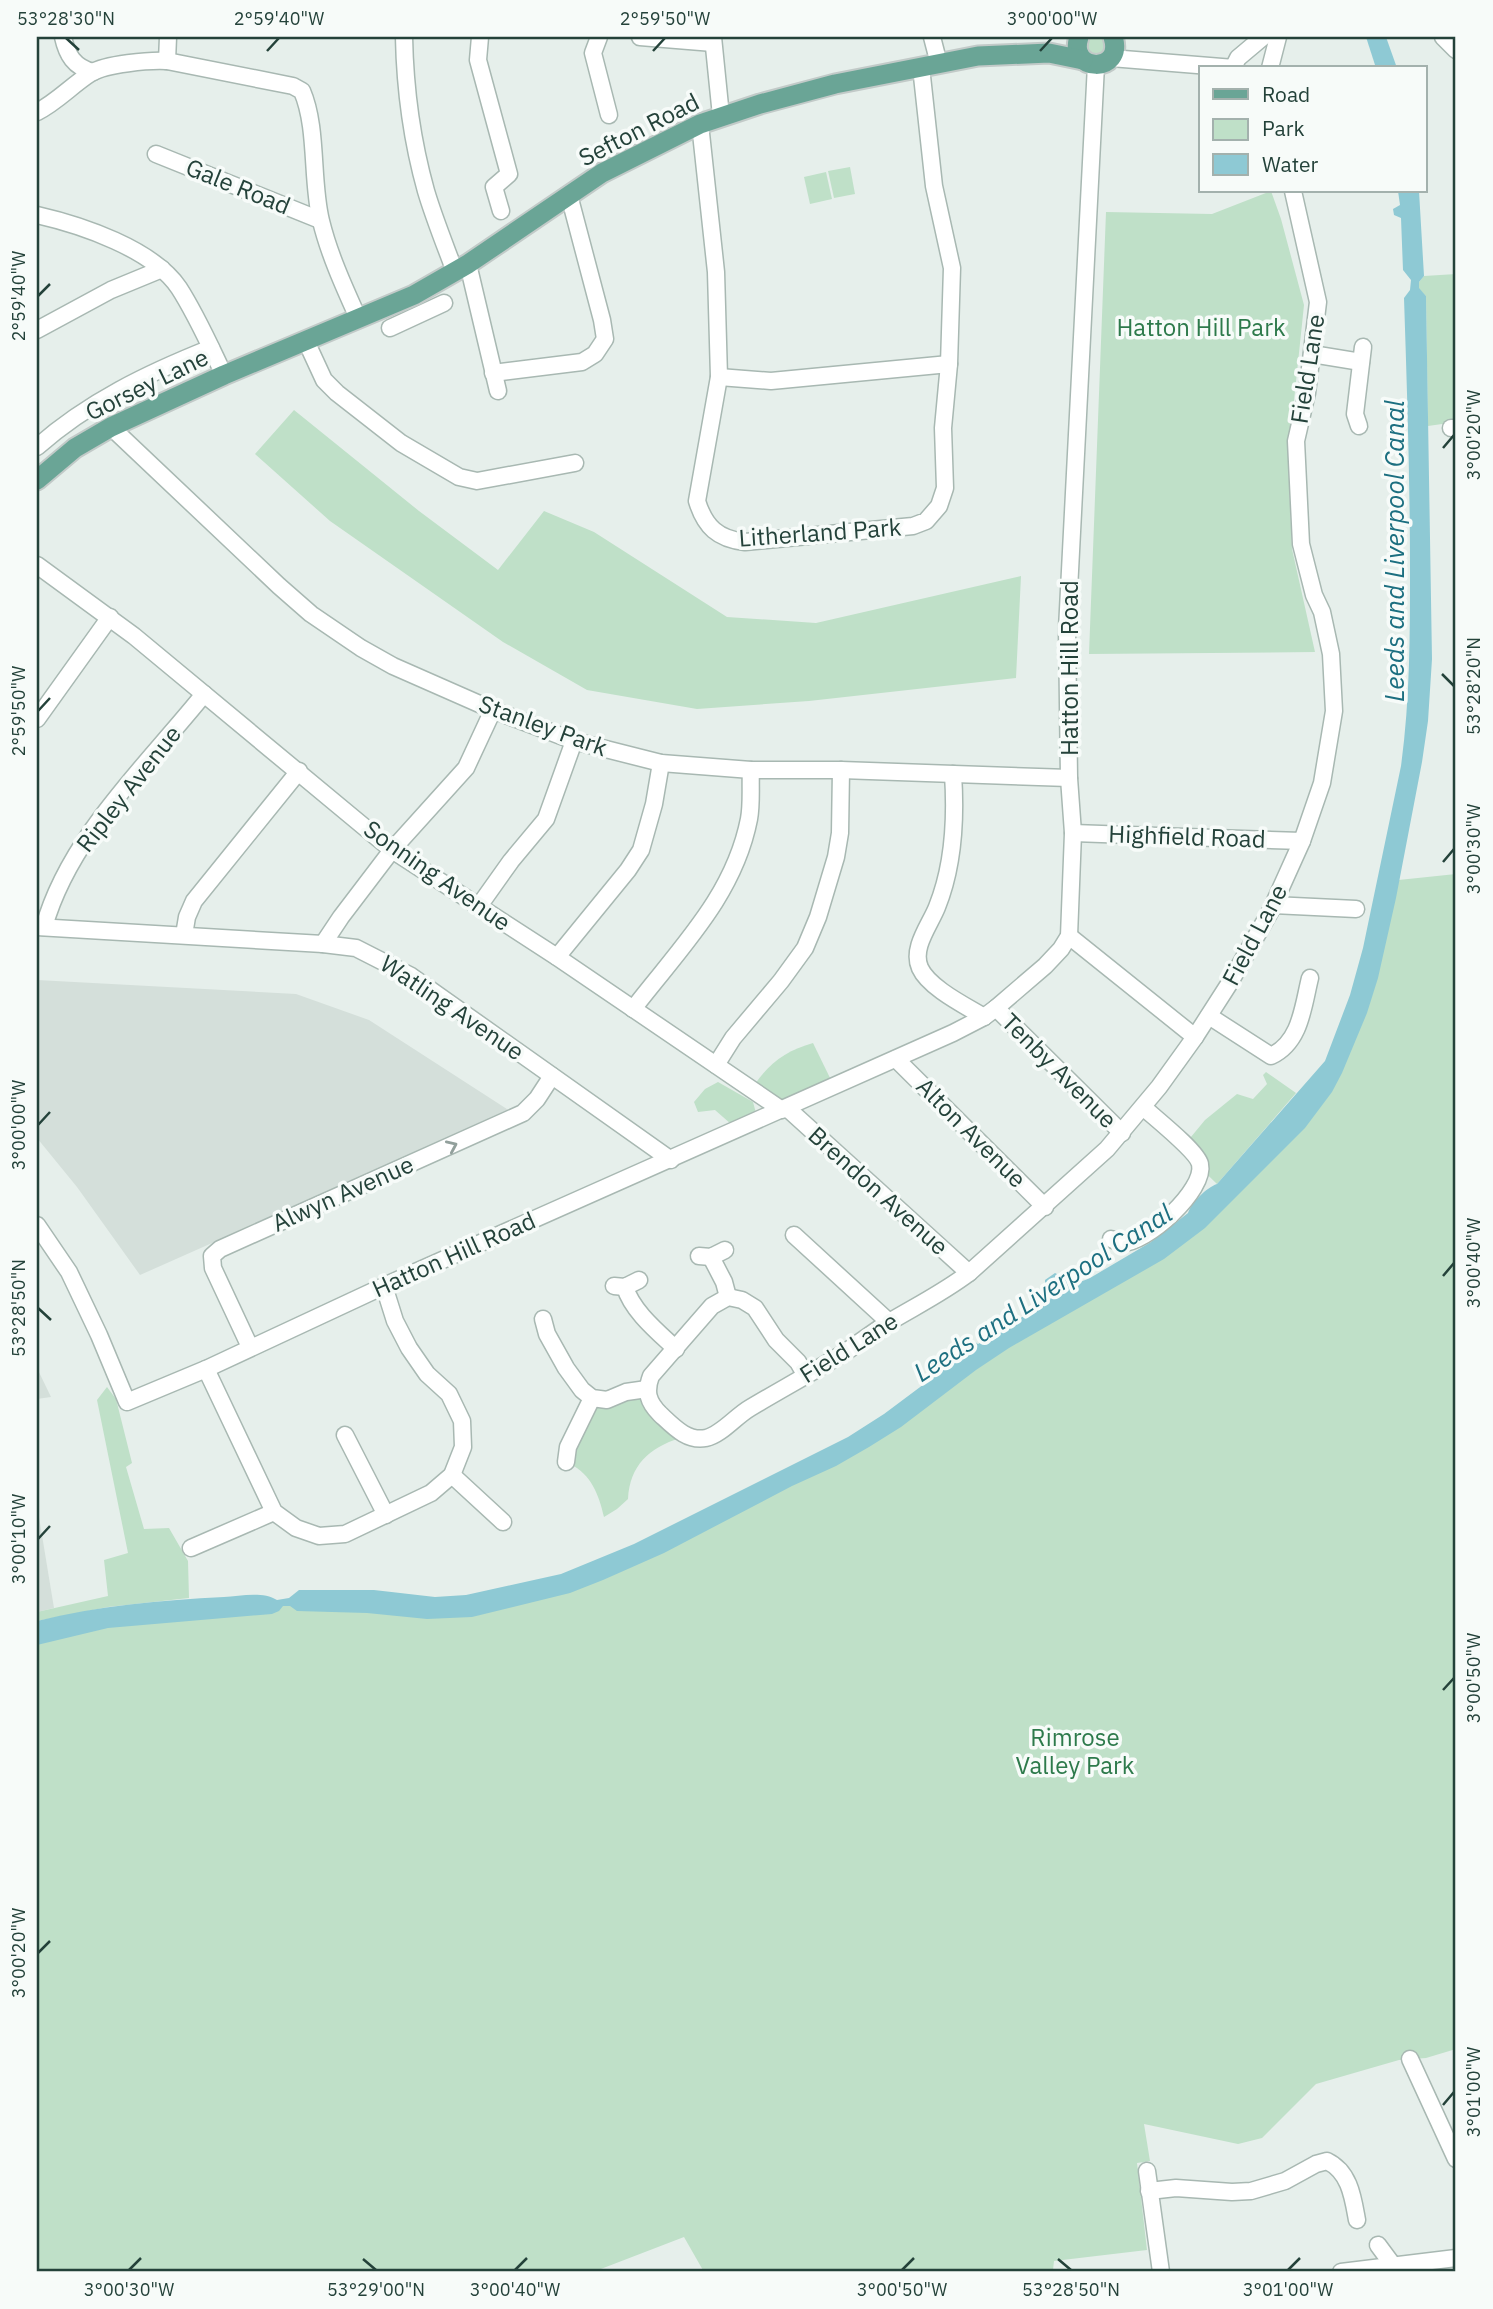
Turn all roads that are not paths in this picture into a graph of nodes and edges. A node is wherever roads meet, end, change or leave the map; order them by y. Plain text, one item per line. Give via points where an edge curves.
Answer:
1 (63, 37) edge
2 (167, 37) edge
3 (404, 37) edge
4 (480, 37) edge
5 (599, 37) edge
6 (640, 37) edge
7 (932, 37) edge
8 (1113, 37) edge
9 (1263, 37) edge
10 (1278, 37) edge
11 (1443, 37) edge
12 (1078, 39) edge
13 (713, 40) edge
14 (1456, 51) edge
15 (1049, 53) junction
16 (67, 54) junction
17 (167, 61) junction
18 (1096, 61) junction
19 (930, 65) junction
20 (1199, 66) edge
21 (1235, 66) edge
22 (1271, 66) edge
23 (93, 72) junction
24 (57, 100) junction
25 (37, 112) edge
26 (609, 115) dead end
27 (721, 116) junction
28 (700, 124) junction
29 (156, 154) dead end
30 (1293, 192) edge
31 (569, 195) junction
32 (501, 211) dead end
33 (37, 215) edge
34 (320, 220) junction
35 (461, 268) junction
36 (162, 269) junction
37 (444, 303) dead end
38 (418, 304) junction
39 (358, 318) junction
40 (390, 328) dead end
41 (37, 330) edge
42 (296, 345) junction
43 (211, 348) junction
44 (1312, 354) junction
45 (949, 364) junction
46 (493, 373) junction
47 (224, 375) junction
48 (719, 377) junction
49 (498, 391) dead end
50 (1359, 426) dead end
51 (111, 427) junction
52 (37, 447) edge
53 (575, 464) dead end
54 (37, 480) edge
55 (37, 565) edge
56 (110, 617) junction
57 (204, 694) junction
58 (494, 710) junction
59 (37, 719) edge
60 (574, 741) junction
61 (661, 763) junction
62 (751, 770) junction
63 (841, 770) junction
64 (299, 771) junction
65 (953, 774) junction
66 (1069, 778) junction
67 (1073, 833) junction
68 (1302, 841) junction
69 (392, 850) junction
70 (1273, 905) junction
71 (479, 906) junction
72 (1356, 909) dead end
73 (40, 927) edge
74 (184, 935) junction
75 (1069, 936) junction
76 (323, 944) junction
77 (557, 957) junction
78 (1310, 978) dead end
79 (633, 1009) junction
80 (990, 1013) junction
81 (1209, 1016) junction
82 (1195, 1037) junction
83 (897, 1059) junction
84 (716, 1065) junction
85 (552, 1076) junction
86 (1143, 1107) junction
87 (785, 1109) junction
88 (1122, 1133) junction
89 (671, 1160) junction
90 (1045, 1207) junction
91 (37, 1226) edge
92 (794, 1235) dead end
93 (1111, 1239) dead end
94 (712, 1254) dead end
95 (969, 1273) junction
96 (626, 1284) dead end
97 (384, 1286) junction
98 (728, 1297) junction
99 (542, 1319) dead end
100 (889, 1322) junction
101 (250, 1347) junction
102 (676, 1349) junction
103 (206, 1369) junction
104 (806, 1376) junction
105 (646, 1389) junction
106 (592, 1398) junction
107 (345, 1435) dead end
108 (566, 1462) dead end
109 (452, 1475) junction
110 (274, 1511) junction
111 (386, 1515) junction
112 (503, 1522) dead end
113 (191, 1548) dead end
114 (1410, 2059) dead end
115 (1456, 2159) edge
116 (1147, 2171) dead end
117 (1149, 2191) junction
118 (1357, 2220) dead end
119 (1378, 2245) dead end
120 (1456, 2258) edge
121 (1396, 2269) edge
122 (1161, 2272) edge
123 (1342, 2272) edge

1 - 16 street
2 - 17 street
3 - 35 street via 410,106 426,191
4 - 32 street via 478,60 509,174 494,187
5 - 26 street via 593,53
6 - 13 street
7 - 19 street, Litherland Park
8 - 18 main road via 1115,48
9 - 21 street
10 - 22 street
11 - 14 street
12 - 15 main road
12 - 18 main road via 1077,51
13 - 27 street
15 - 18 main road
15 - 19 main road, Sefton Road via 978,56
16 - 23 street
16 - 24 street via 68,70
17 - 23 street via 147,60
17 - 34 street via 302,91
18 - 20 street
18 - 66 street, Hatton Hill Road via 1067,629
19 - 27 main road, Sefton Road via 835,84
19 - 45 street, Litherland Park via 934,186 952,268
23 - 24 street
24 - 25 street
27 - 28 main road, Sefton Road
28 - 31 main road, Sefton Road via 602,173
28 - 48 street, Litherland Park via 716,272
29 - 34 street, Gale Road
30 - 44 street, Field Lane via 1317,289
31 - 35 main road, Sefton Road
31 - 46 street via 605,339 595,354 582,362
33 - 36 street via 137,251
34 - 39 street
35 - 38 main road, Sefton Road
35 - 46 street
36 - 41 street
36 - 43 street via 178,287
37 - 38 street
38 - 39 main road, Sefton Road
38 - 40 street
39 - 42 main road, Sefton Road
42 - 47 main road, Gorsey Lane
42 - 53 street via 337,393 401,443 458,477 477,481
43 - 47 street
43 - 52 street, Gorsey Lane via 108,396
44 - 50 street via 1362,354 1355,414
44 - 68 street, Field Lane via 1296,440 1297,498 1301,544 1331,654 1334,711 1322,783
45 - 48 street via 771,381
45 - 48 street, Litherland Park via 943,428 945,488 939,506 926,521 914,526 744,542 728,540 714,531 702,517 697,501
46 - 49 street
47 - 51 main road, Gorsey Lane
51 - 54 main road, Gorsey Lane via 75,448
51 - 58 street, Stanley Park via 311,614 393,666
55 - 56 street, Sonning Avenue
56 - 57 street, Sonning Avenue
56 - 59 street
57 - 64 street, Sonning Avenue
57 - 73 street, Ripley Avenue via 101,818 58,887
58 - 60 street, Stanley Park
58 - 69 street via 466,768
60 - 61 street, Stanley Park
60 - 71 street via 546,819
61 - 62 street, Stanley Park
61 - 77 street via 641,850
62 - 63 street, Stanley Park
62 - 79 street via 742,848 725,887
63 - 65 street, Stanley Park
63 - 84 street via 836,857 805,948
64 - 69 street, Sonning Avenue
64 - 74 street via 194,901
65 - 66 street, Stanley Park
65 - 80 street, Tenby Avenue via 947,873 918,959 934,985
66 - 67 street, Hatton Hill Road
67 - 68 street, Highfield Road
67 - 75 street, Hatton Hill Road
68 - 70 street, Field Lane
69 - 71 street, Sonning Avenue
69 - 76 street
70 - 72 street
70 - 81 street, Field Lane
71 - 77 street, Sonning Avenue
73 - 74 street, Watling Avenue
74 - 76 street, Watling Avenue
75 - 80 street, Hatton Hill Road via 1045,966
75 - 82 street
76 - 85 street, Watling Avenue via 356,948 411,976
77 - 79 street, Sonning Avenue
78 - 81 street via 1290,1042 1271,1056
79 - 84 street, Sonning Avenue
80 - 83 street, Hatton Hill Road
80 - 88 street, Tenby Avenue
81 - 82 street, Field Lane
82 - 86 street, Field Lane
83 - 87 street, Hatton Hill Road
83 - 90 street, Alton Avenue
84 - 87 street, Sonning Avenue
85 - 89 street, Watling Avenue
101 -> 85 street, Alwyn Avenue via 213,1268 212,1256 523,1113
86 - 88 street, Field Lane
86 - 93 street via 1192,1151 1200,1162 1200,1176 1190,1195 1151,1231 1121,1243
87 - 89 street, Hatton Hill Road
87 - 95 street, Brendon Avenue
88 - 90 street, Field Lane
89 - 97 street, Hatton Hill Road
90 - 95 street, Field Lane
91 - 103 street, Hatton Hill Road via 69,1272 127,1402
92 - 100 street
94 - 98 street
95 - 100 street, Field Lane via 945,1292
96 - 102 street via 628,1296
97 - 101 street, Hatton Hill Road
97 - 109 street via 409,1348 449,1394 462,1421 463,1447
98 - 102 street via 712,1306
98 - 104 street via 755,1308
99 - 106 street via 566,1368
100 - 104 street, Field Lane
101 - 103 street, Hatton Hill Road
102 - 105 street via 651,1376
103 - 110 street
104 - 105 street, Field Lane via 708,1438 677,1431 656,1410
105 - 106 street via 607,1400
106 - 108 street via 568,1447
107 - 111 street
109 - 111 street via 431,1493
109 - 112 street
110 - 111 street via 296,1528 319,1536 345,1534
110 - 113 street
114 - 115 street
116 - 117 street
117 - 118 street via 1251,2191 1327,2161 1340,2171 1353,2193
117 - 122 street
119 - 121 street
120 - 121 street
121 - 123 street

